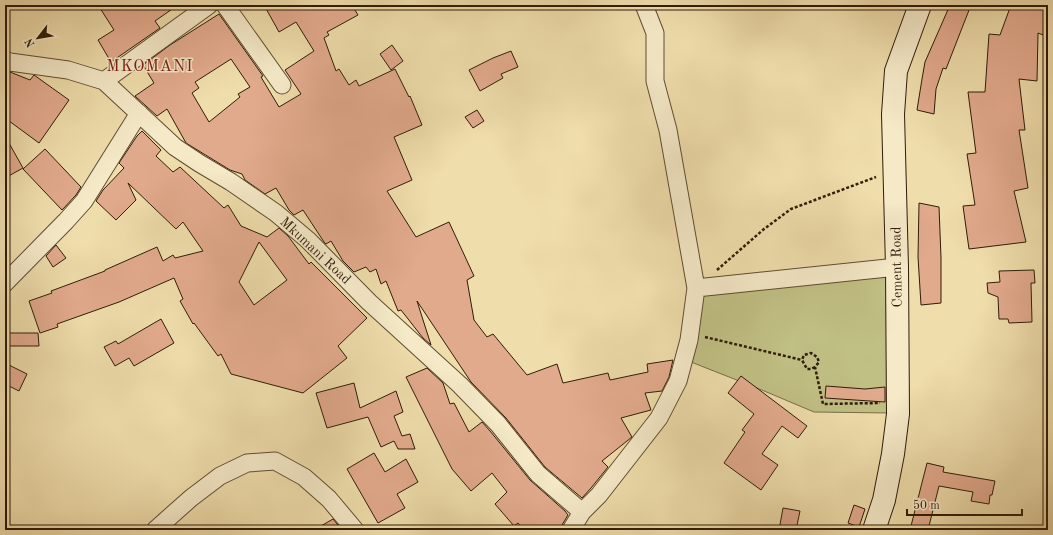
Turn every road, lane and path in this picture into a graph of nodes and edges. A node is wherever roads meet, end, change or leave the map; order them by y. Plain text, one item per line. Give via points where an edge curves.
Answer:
1 (209, 5) edge
2 (225, 5) edge
3 (644, 5) edge
4 (920, 5) edge
5 (5, 60) edge
6 (104, 81) junction
7 (282, 85) dead end
8 (139, 113) junction
9 (895, 170) junction
10 (897, 267) junction
11 (5, 283) edge
12 (696, 288) junction
13 (704, 337) dead end
14 (802, 360) junction
15 (815, 367) junction
16 (898, 403) junction
17 (582, 512) junction
18 (155, 530) edge
19 (355, 530) edge
20 (571, 530) edge
21 (874, 530) edge

1 - 6 street
2 - 7 street
3 - 12 street via 655,33 656,81 668,130
4 - 9 main road, Cement Road via 896,71 893,114
5 - 6 street, Mkumani Road via 68,70
6 - 8 street, Mkumani Road
8 - 11 street via 84,200
8 - 17 street, Mkumani Road via 175,147 276,213 308,240 369,302 460,385 498,424 538,474
9 - 10 main road, Cement Road
9 - 12 path via 791,209
10 - 12 street
10 - 16 main road, Cement Road
12 - 17 street via 689,340 678,381 659,418 599,495
13 - 14 path
14 - 15 path via 807,369
14 - 15 path via 804,355 811,353 818,362
15 - 16 path via 823,404
16 - 21 main road, Cement Road via 893,454 884,500
17 - 20 street
18 - 19 street via 220,476 247,463 275,461 304,477 329,499

